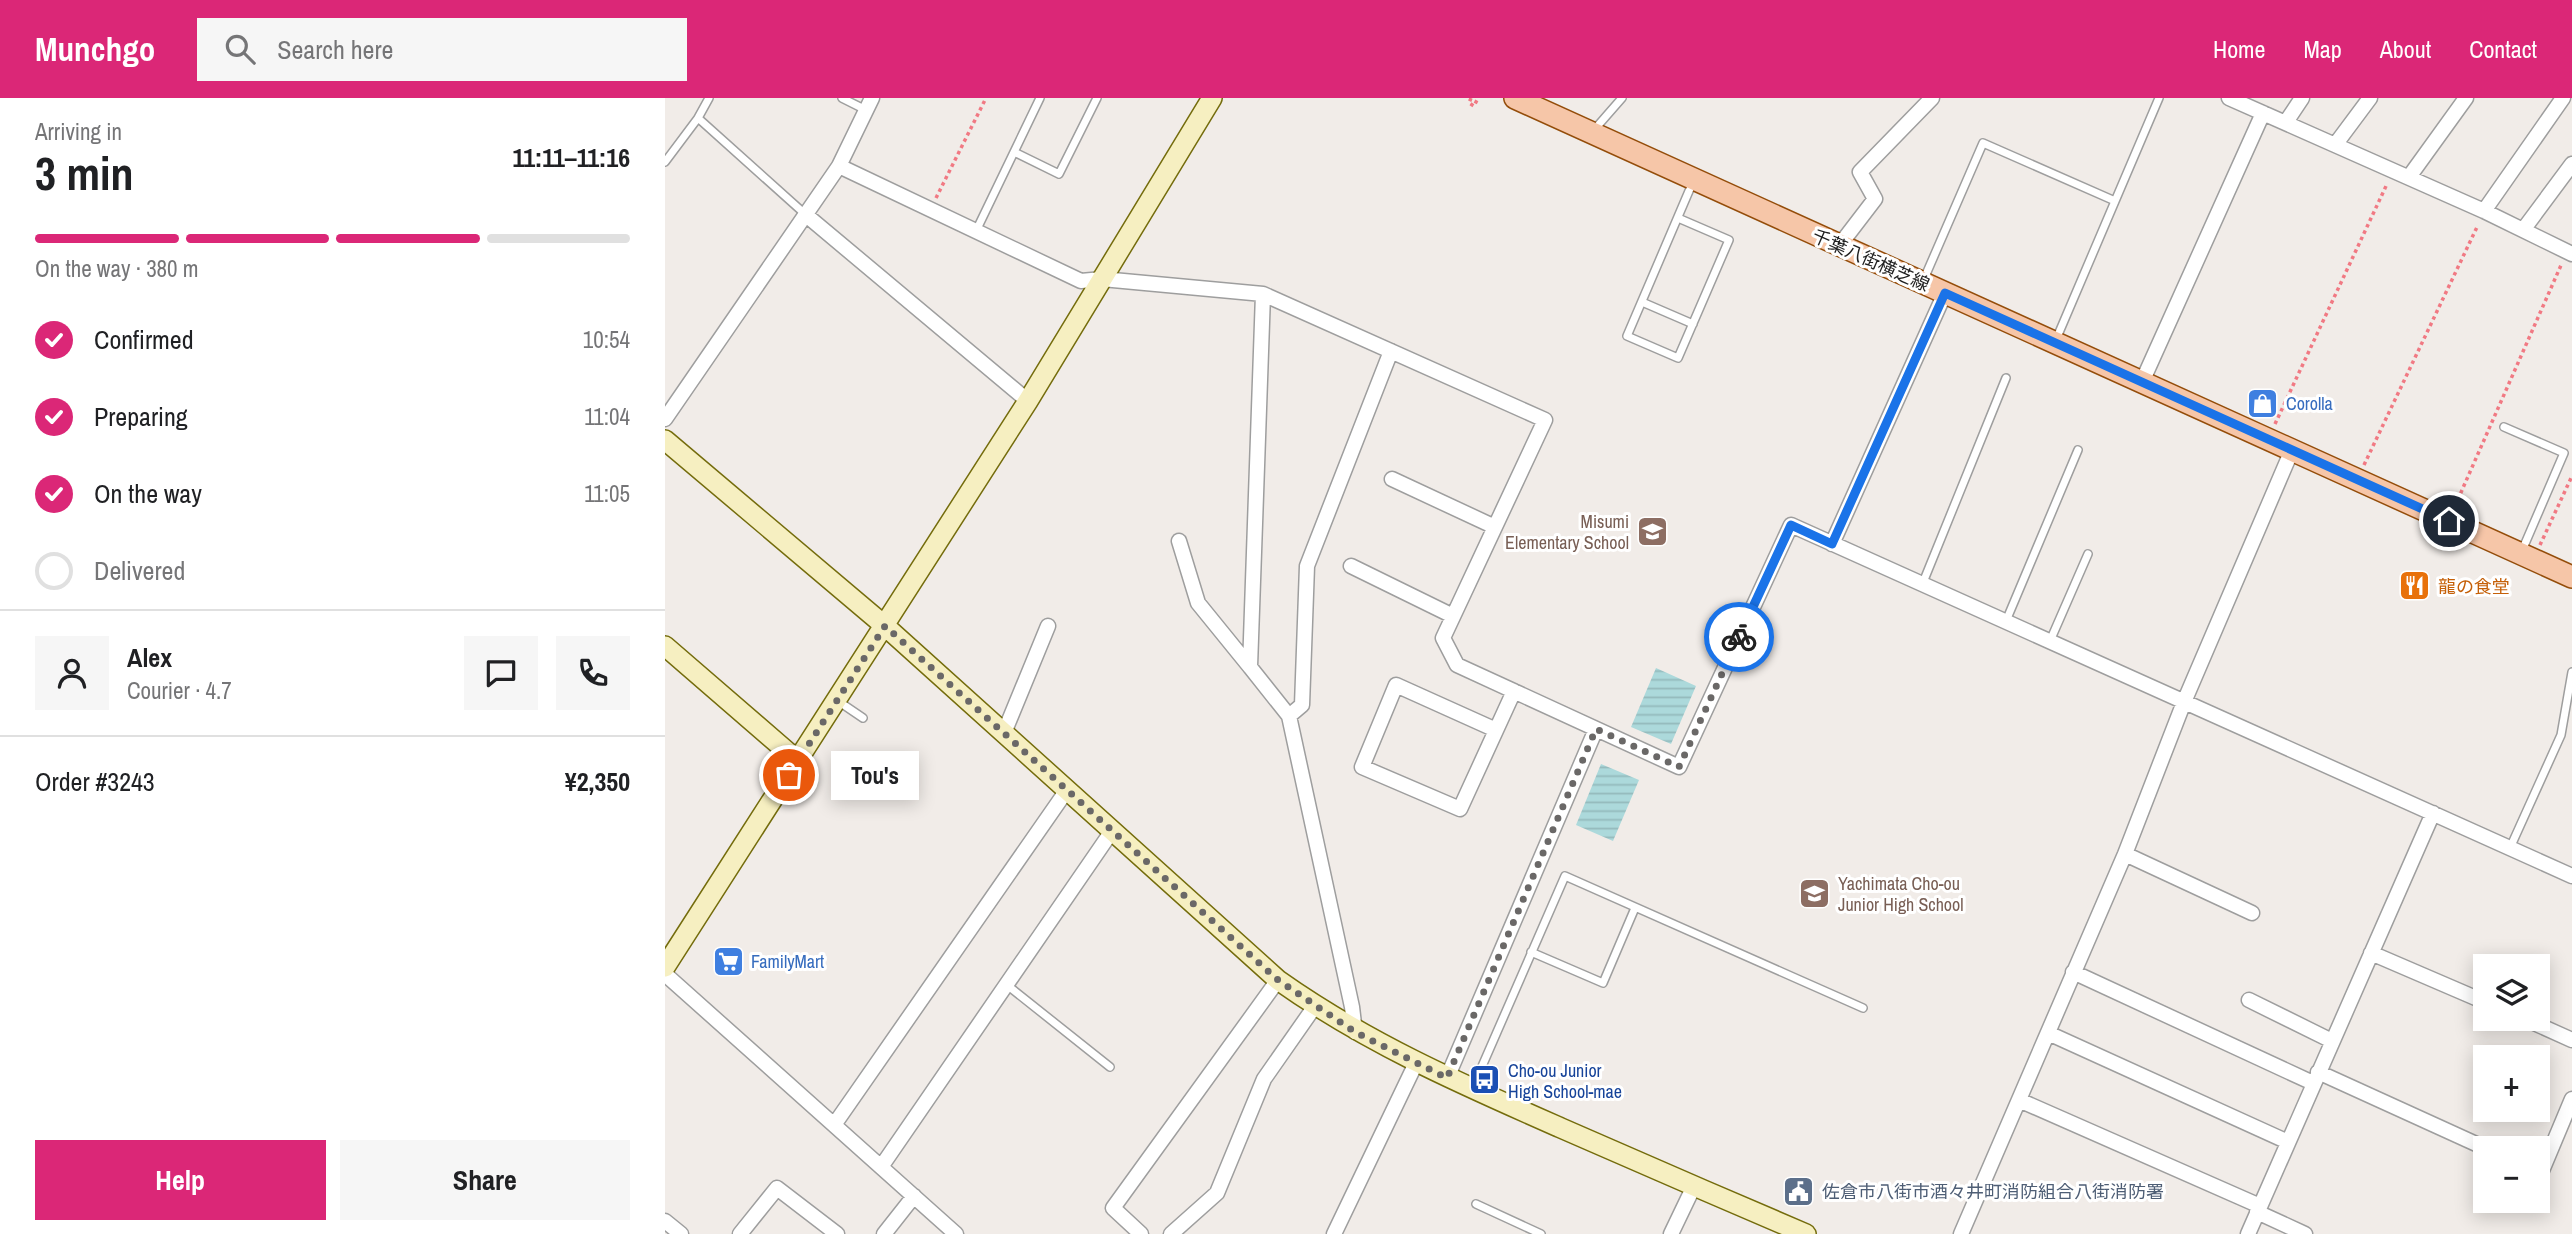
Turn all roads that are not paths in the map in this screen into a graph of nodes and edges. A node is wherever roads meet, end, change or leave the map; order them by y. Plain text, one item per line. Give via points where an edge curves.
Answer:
1 (709, 98) edge
2 (842, 98) edge
3 (1040, 98) edge
4 (1097, 98) edge
5 (1212, 98) edge
6 (1515, 98) edge
7 (1622, 98) edge
8 (1932, 98) edge
9 (2159, 98) edge
10 (2229, 98) edge
11 (2302, 98) edge
12 (2370, 98) edge
13 (2466, 98) edge
14 (2563, 98) edge
15 (869, 104) edge
16 (2263, 113) junction
17 (698, 118) junction
18 (2286, 122) junction
19 (1592, 133) junction
20 (2335, 145) junction
21 (1014, 152) junction
22 (665, 162) edge
23 (2572, 164) edge
24 (839, 166) junction
25 (2409, 177) junction
26 (1694, 180) junction
27 (2115, 201) junction
28 (2484, 211) junction
29 (806, 215) junction
30 (1678, 218) junction
31 (2523, 230) junction
32 (976, 231) junction
33 (1839, 246) junction
34 (2569, 253) edge
35 (1102, 279) junction
36 (1923, 283) junction
37 (1945, 293) junction
38 (1263, 294) junction
39 (1642, 302) junction
40 (1693, 324) junction
41 (2055, 343) junction
42 (1391, 351) junction
43 (2006, 378) dead end
44 (2142, 382) junction
45 (1028, 401) junction
46 (665, 419) edge
47 (2504, 427) dead end
48 (665, 440) edge
49 (2078, 450) dead end
50 (2292, 450) junction
51 (1392, 480) dead end
52 (1495, 527) junction
53 (1179, 541) dead end
54 (1832, 544) junction
55 (2088, 554) dead end
56 (2527, 556) junction
57 (1351, 566) dead end
58 (2572, 577) edge
59 (1922, 585) junction
60 (1453, 616) junction
61 (2006, 621) junction
62 (885, 626) junction
63 (1048, 626) dead end
64 (2050, 641) junction
65 (665, 646) edge
66 (1249, 667) junction
67 (2572, 672) edge
68 (1514, 691) junction
69 (837, 701) junction
70 (2184, 702) junction
71 (1289, 716) junction
72 (863, 718) dead end
73 (1596, 729) junction
74 (1496, 730) junction
75 (1006, 742) junction
76 (799, 761) junction
77 (1067, 790) junction
78 (2433, 813) junction
79 (1112, 831) junction
80 (2510, 849) junction
81 (2125, 854) junction
82 (2572, 876) edge
83 (1636, 908) junction
84 (2252, 913) dead end
85 (1531, 952) junction
86 (2371, 953) junction
87 (665, 967) edge
88 (2073, 972) junction
89 (665, 974) edge
90 (1278, 980) junction
91 (1006, 985) junction
92 (2473, 997) edge
93 (2249, 1000) dead end
94 (1315, 1006) junction
95 (1863, 1008) dead end
96 (2550, 1030) edge
97 (1355, 1032) junction
98 (2047, 1033) junction
99 (2572, 1040) edge
100 (2332, 1041) junction
101 (1416, 1063) junction
102 (1110, 1067) dead end
103 (1447, 1078) junction
104 (2316, 1078) junction
105 (1472, 1089) junction
106 (2572, 1099) edge
107 (2019, 1100) junction
108 (834, 1125) junction
109 (2288, 1142) junction
110 (2473, 1143) edge
111 (2550, 1152) edge
112 (881, 1167) junction
113 (1695, 1186) junction
114 (913, 1196) junction
115 (1476, 1204) dead end
116 (2259, 1209) junction
117 (665, 1221) edge
118 (1125, 1229) edge
119 (681, 1234) edge
120 (740, 1234) edge
121 (837, 1234) edge
122 (884, 1234) edge
123 (955, 1234) edge
124 (1142, 1234) edge
125 (1171, 1234) edge
126 (1334, 1234) edge
127 (1541, 1234) edge
128 (1671, 1234) edge
129 (1806, 1234) edge
130 (1961, 1234) edge
131 (2248, 1234) edge
132 (2305, 1234) edge

1 - 17 lane
2 - 15 lane
3 - 21 lane
4 - 21 lane via 1059,174
5 - 35 street
6 - 19 main road, 千葉八街横芝線
7 - 19 lane
8 - 33 street via 1860,172 1875,199
9 - 27 lane
10 - 16 street
11 - 18 street
12 - 20 street
13 - 25 street
14 - 28 street
15 - 24 street
16 - 18 street
16 - 44 street
17 - 22 lane
17 - 29 lane
18 - 20 street
19 - 26 main road, 千葉八街横芝線
20 - 25 street
21 - 32 lane
23 - 31 street
24 - 29 street
24 - 32 street
25 - 28 street
26 - 30 lane
26 - 33 main road, 千葉八街横芝線
27 - 36 lane via 1983,144
27 - 41 lane
28 - 31 street
29 - 45 street
29 - 46 street
30 - 39 lane
30 - 40 lane via 1729,240
31 - 34 street
32 - 35 street via 1081,281
33 - 36 main road, 千葉八街横芝線
35 - 38 street
35 - 45 street
36 - 37 main road, 千葉八街横芝線
37 - 41 main road, 千葉八街横芝線
37 - 54 street
38 - 42 street
38 - 66 street
39 - 40 lane
39 - 40 lane via 1627,336 1640,342 1678,358
41 - 44 main road, 千葉八街横芝線
42 - 52 street via 1545,420
42 - 71 street via 1307,566 1302,705
43 - 59 lane
44 - 50 main road, 千葉八街横芝線
45 - 62 street
47 - 56 lane via 2564,453
48 - 62 street
49 - 61 lane
50 - 56 main road, 千葉八街横芝線
50 - 70 street
51 - 52 street
52 - 60 street
53 - 66 street via 1198,603
54 - 59 street
54 - 73 street via 1791,525 1679,767
55 - 64 lane
56 - 58 main road, 千葉八街横芝線
57 - 60 street
59 - 61 street
60 - 68 street via 1443,638 1457,665
61 - 64 street
62 - 69 street
62 - 75 street
63 - 75 street
64 - 70 street
65 - 76 street
66 - 71 street
67 - 80 lane via 2561,735
68 - 73 street
68 - 74 street
69 - 72 lane
69 - 76 street
70 - 78 street
70 - 81 street
71 - 97 street
73 - 103 street
74 - 74 street via 1460,809 1362,767 1396,685
75 - 77 street
76 - 87 street
77 - 79 street
77 - 108 street
78 - 80 street
78 - 86 street
79 - 90 street
79 - 91 street
80 - 82 street
81 - 84 street
81 - 88 street
83 - 85 lane via 1603,983
83 - 85 lane via 1565,876
83 - 95 lane
85 - 105 lane
86 - 92 street
86 - 100 street
88 - 98 street
88 - 104 street
89 - 108 street
90 - 94 street
90 - 118 street via 1113,1208
91 - 102 lane
91 - 112 street
93 - 100 street
94 - 97 street
94 - 125 street via 1264,1079 1217,1193
96 - 99 street
97 - 101 street
98 - 107 street
98 - 109 street
100 - 104 street
101 - 103 street
101 - 126 street
103 - 105 street
104 - 109 street
104 - 110 street
105 - 113 street
106 - 111 street
107 - 116 street
107 - 130 street
108 - 112 street
109 - 116 street
112 - 114 street
113 - 128 street
113 - 129 street
114 - 122 street
114 - 123 street
115 - 127 lane
116 - 131 street
116 - 132 street
117 - 119 street
118 - 124 street
120 - 121 street via 778,1188

